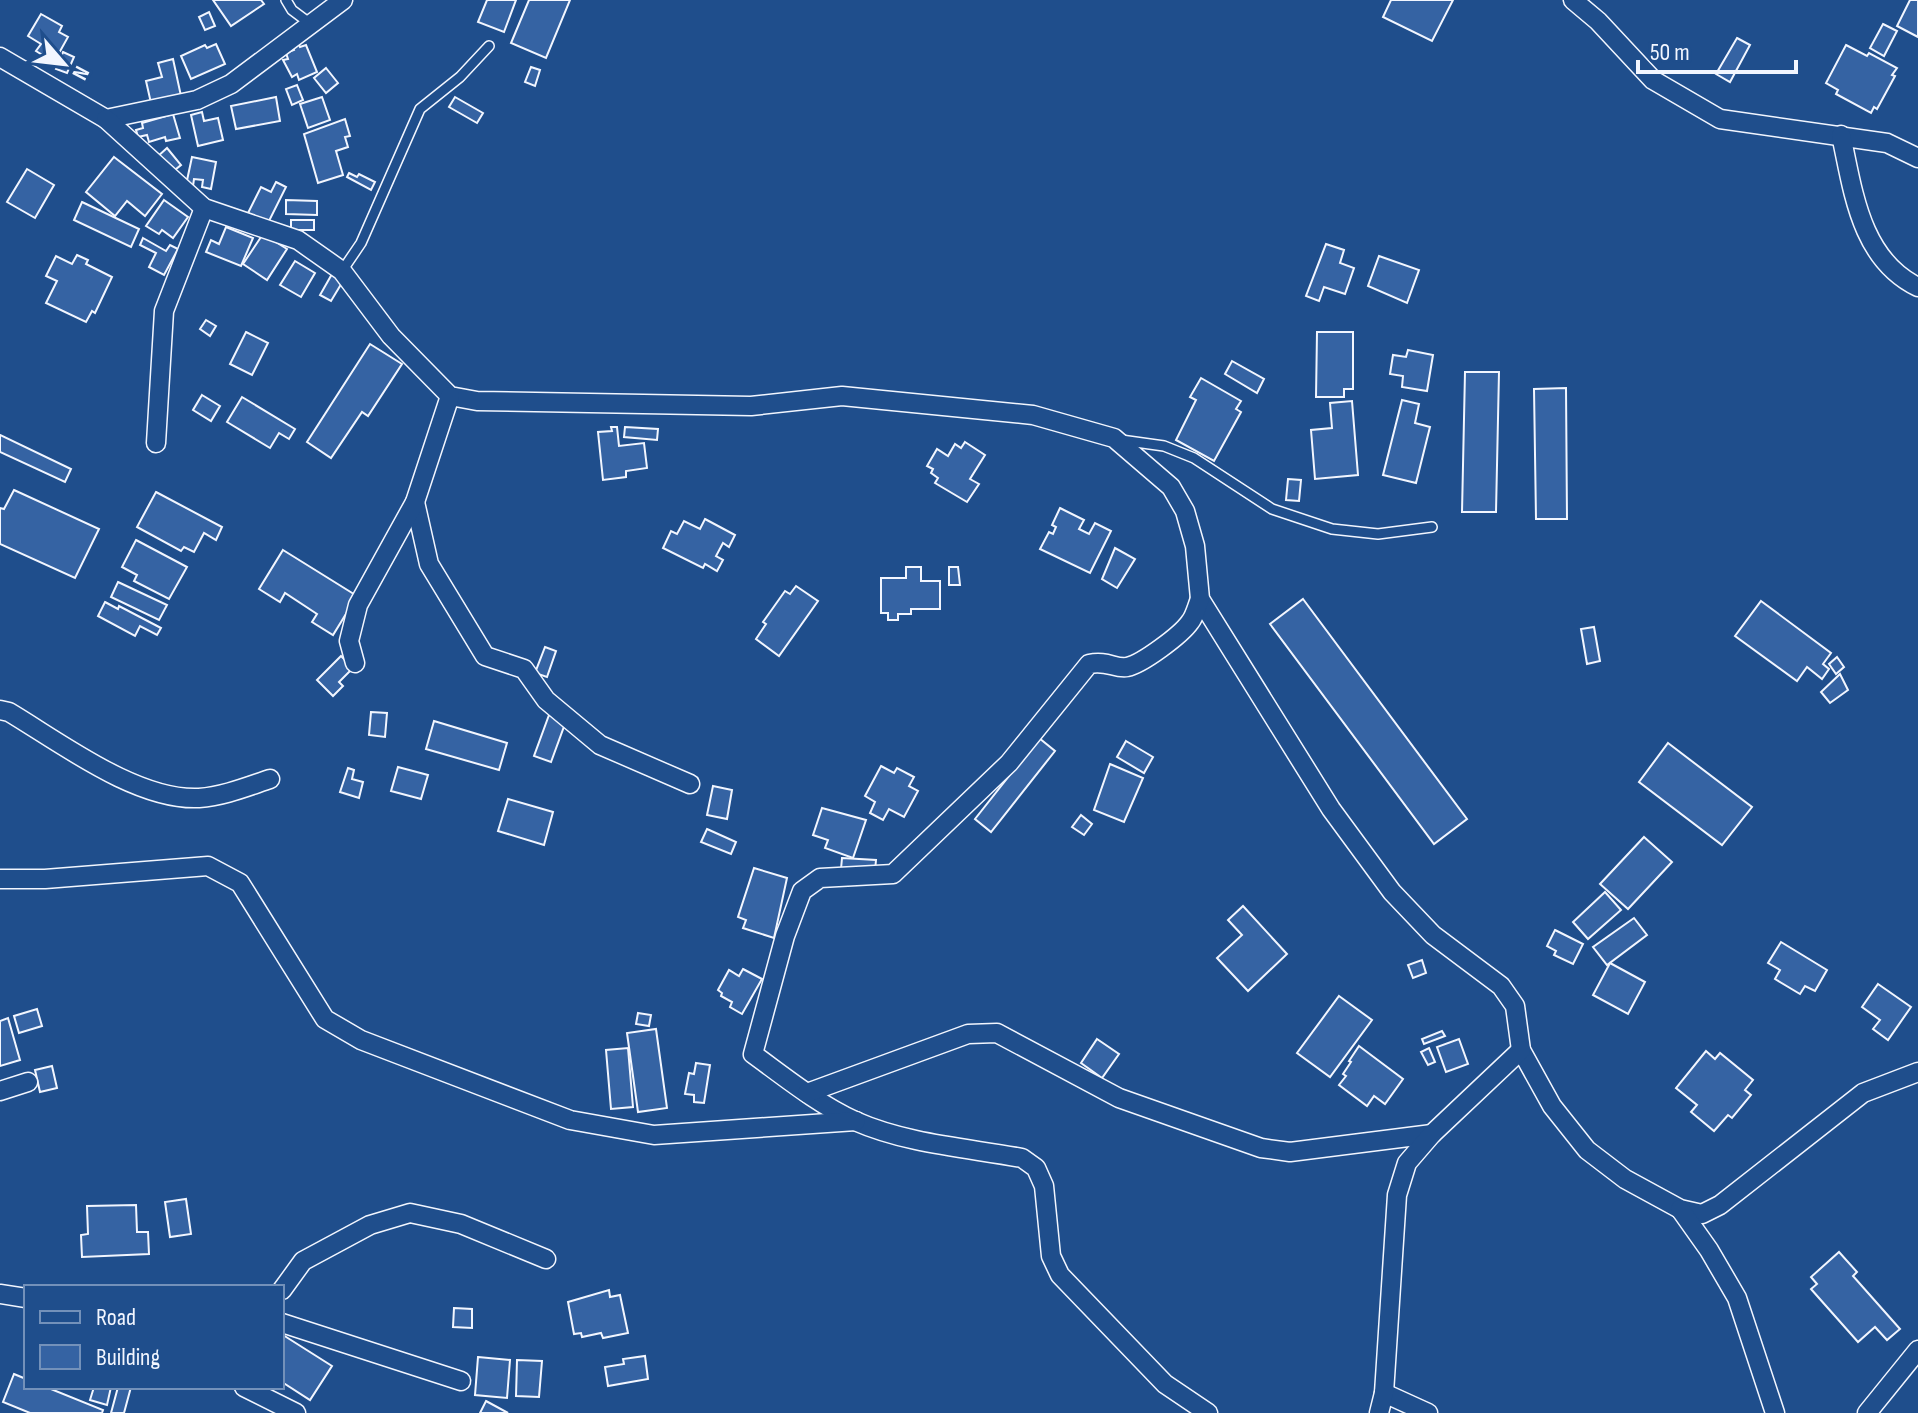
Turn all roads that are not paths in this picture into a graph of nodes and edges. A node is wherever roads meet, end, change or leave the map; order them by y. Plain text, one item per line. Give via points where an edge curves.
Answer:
1 (286, 0) edge
2 (343, 0) edge
3 (1573, 0) edge
4 (312, 25) junction
5 (489, 46) dead end
6 (0, 57) edge
7 (106, 119) junction
8 (1841, 135) junction
9 (1918, 158) edge
10 (204, 208) junction
11 (342, 271) junction
12 (1918, 287) edge
13 (450, 396) junction
14 (1114, 438) junction
15 (156, 443) dead end
16 (415, 502) junction
17 (1432, 527) dead end
18 (1200, 599) junction
19 (355, 663) dead end
20 (0, 710) edge
21 (270, 779) dead end
22 (690, 784) dead end
23 (0, 879) edge
24 (1521, 1050) junction
25 (1918, 1072) edge
26 (28, 1082) dead end
27 (0, 1091) edge
28 (807, 1093) junction
29 (856, 1121) junction
30 (1432, 1134) junction
31 (1680, 1209) junction
32 (546, 1259) dead end
33 (284, 1287) edge
34 (0, 1294) edge
35 (24, 1298) edge
36 (284, 1324) edge
37 (1918, 1350) edge
38 (461, 1381) dead end
39 (248, 1389) edge
40 (1384, 1393) junction
41 (296, 1413) edge
42 (1208, 1413) edge
43 (1379, 1413) edge
44 (1428, 1413) edge
45 (1775, 1413) edge
46 (1867, 1413) edge

1 - 4 lane
2 - 4 street
3 - 8 street via 1653,80 1720,119
4 - 7 street via 231,84 197,100
5 - 11 lane via 420,109 361,243
6 - 7 street
7 - 10 street
8 - 9 street via 1887,143
8 - 12 street via 1866,233 1888,265
10 - 11 street via 298,240
10 - 15 street via 164,311
11 - 13 street via 391,336
13 - 14 street via 477,401 751,406 842,396 1033,415
13 - 16 street
14 - 17 lane via 1164,446 1194,458 1272,509 1332,529 1378,534
14 - 18 street via 1171,487 1185,511
16 - 19 street via 358,605 349,641
16 - 22 street via 429,564 485,656 524,669 546,700 600,745
18 - 24 street via 1331,809 1392,892 1433,935 1501,986 1515,1006
18 - 28 street via 1179,635 1135,664 1089,664 1009,763 893,874 820,878 802,891 753,1054
20 - 21 street via 130,784 159,793 195,798
23 - 29 street via 208,866 240,883 325,1019 361,1040 570,1120 654,1135
24 - 30 street
24 - 31 street via 1552,1106 1587,1150 1625,1179
25 - 31 street via 1863,1093 1720,1205 1702,1214
26 - 27 street
28 - 29 street
28 - 30 street via 968,1034 997,1033 1119,1098 1261,1148 1290,1152
29 - 42 street via 909,1138 1022,1158 1036,1168 1044,1186 1051,1256 1060,1275 1165,1384
30 - 40 street via 1407,1163 1397,1195
31 - 45 street via 1737,1298
32 - 33 street via 461,1224 410,1213 370,1225 303,1261
34 - 35 street
36 - 38 street
37 - 46 street
39 - 41 street
40 - 43 street
40 - 44 street

